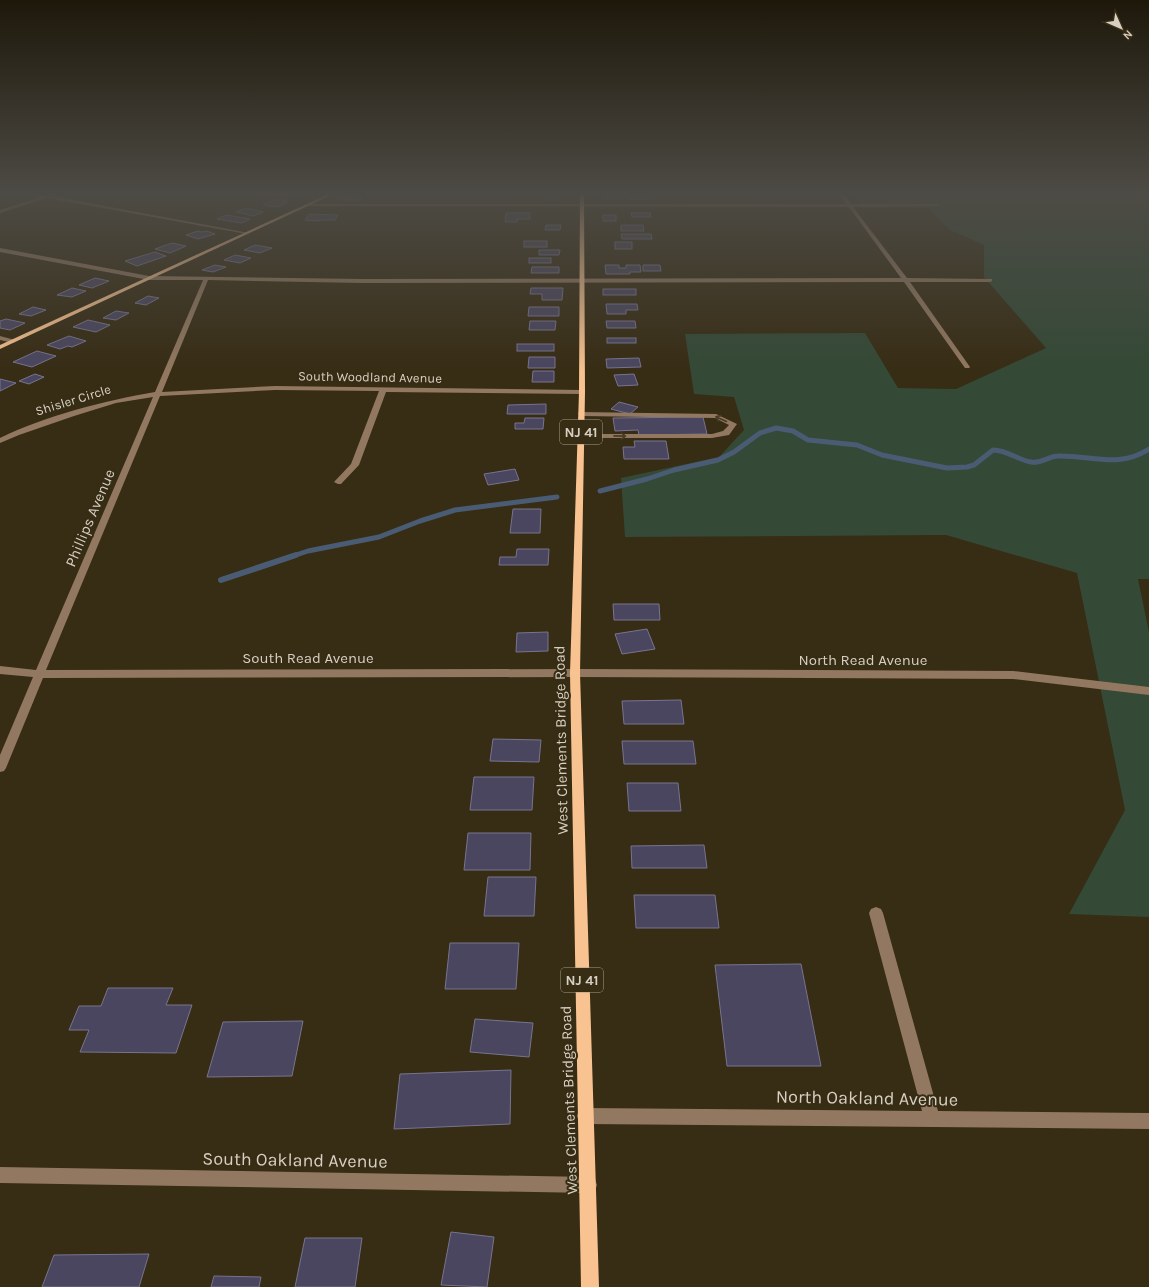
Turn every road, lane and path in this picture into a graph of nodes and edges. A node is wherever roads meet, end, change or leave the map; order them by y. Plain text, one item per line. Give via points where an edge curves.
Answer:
1 (11, 252) edge
2 (205, 252) edge
3 (581, 252) edge
4 (885, 252) edge
5 (149, 278) junction
6 (206, 279) junction
7 (906, 280) junction
8 (990, 280) dead end
9 (581, 281) junction
10 (0, 338) edge
11 (13, 341) junction
12 (0, 347) edge
13 (967, 367) dead end
14 (383, 389) junction
15 (582, 392) junction
16 (157, 394) junction
17 (582, 414) junction
18 (581, 436) junction
19 (0, 441) edge
20 (338, 482) dead end
21 (0, 670) edge
22 (575, 673) junction
23 (40, 674) junction
24 (1149, 691) edge
25 (0, 768) edge
26 (876, 913) dead end
27 (585, 1116) junction
28 (932, 1119) junction
29 (1149, 1121) edge
30 (0, 1175) edge
31 (588, 1185) junction
32 (590, 1287) edge

1 - 5 street
2 - 5 main road
3 - 9 main road, West Clements Bridge Road / NJ 41
4 - 7 street
5 - 6 street
5 - 11 main road
6 - 9 street
6 - 16 street, Phillips Avenue
7 - 8 street
7 - 9 street
7 - 13 street
9 - 15 main road, West Clements Bridge Road / NJ 41
10 - 11 street
11 - 12 main road
14 - 15 street, South Woodland Avenue
14 - 16 street, South Woodland Avenue via 275,388
14 - 20 street via 355,465
15 - 17 main road, West Clements Bridge Road / NJ 41
16 - 19 street, Shisler Circle via 115,401 78,412
16 - 23 street, Phillips Avenue
17 - 18 main road, West Clements Bridge Road / NJ 41
18 -> 17 street via 712,436 726,433 733,424 716,416
18 - 22 main road, West Clements Bridge Road / NJ 41
21 - 23 street
22 - 23 street, South Read Avenue
22 - 24 street, North Read Avenue via 1013,675
22 - 27 main road, West Clements Bridge Road / NJ 41
23 - 25 street, Phillips Avenue
26 - 28 street
27 - 28 street, North Oakland Avenue
27 - 31 main road, West Clements Bridge Road / NJ 41
28 - 29 street, North Oakland Avenue
30 - 31 street, South Oakland Avenue
31 - 32 main road, West Clements Bridge Road / NJ 41

